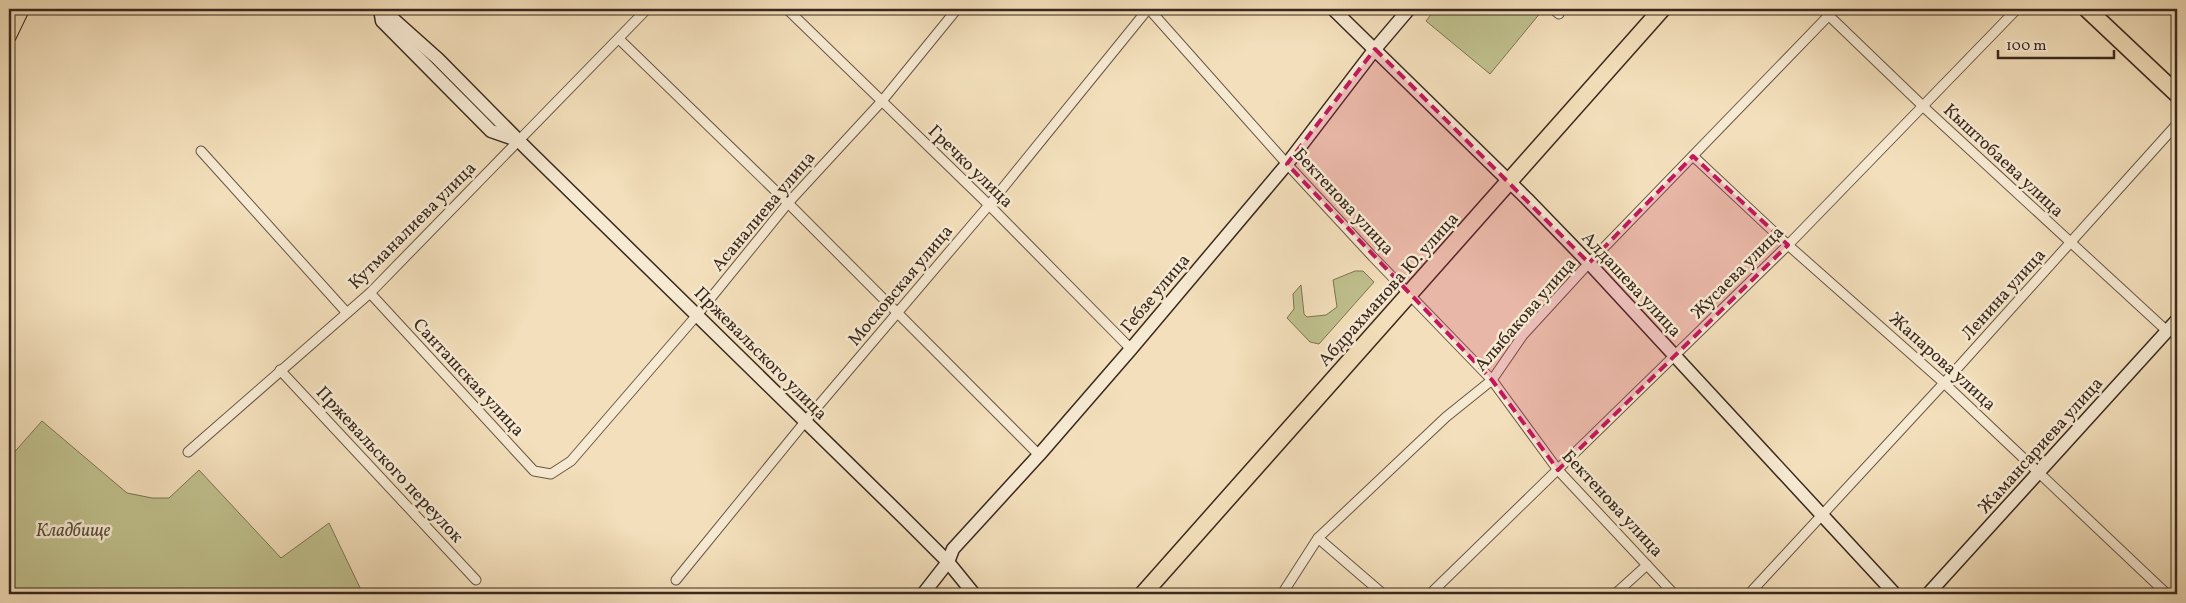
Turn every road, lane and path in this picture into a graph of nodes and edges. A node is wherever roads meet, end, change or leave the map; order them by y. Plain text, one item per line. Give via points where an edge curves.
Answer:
1 (22, 9) edge
2 (381, 9) edge
3 (646, 9) edge
4 (787, 9) edge
5 (958, 9) edge
6 (1149, 9) edge
7 (1333, 9) edge
8 (1409, 9) edge
9 (1662, 9) edge
10 (2017, 9) edge
11 (2087, 9) edge
12 (1828, 11) edge
13 (9, 36) edge
14 (619, 39) junction
15 (1375, 49) junction
16 (2177, 94) edge
17 (882, 101) junction
18 (1922, 106) junction
19 (2177, 124) edge
20 (519, 141) junction
21 (201, 151) dead end
22 (1693, 156) junction
23 (1287, 164) junction
24 (1509, 182) junction
25 (788, 202) junction
26 (989, 205) junction
27 (2070, 243) junction
28 (1788, 245) junction
29 (1589, 264) junction
30 (370, 293) junction
31 (1409, 294) junction
32 (347, 312) junction
33 (898, 313) junction
34 (697, 315) junction
35 (2177, 320) edge
36 (2167, 331) junction
37 (1131, 349) junction
38 (1675, 356) junction
39 (280, 370) junction
40 (1492, 380) junction
41 (1944, 383) junction
42 (805, 422) junction
43 (188, 452) dead end
44 (1039, 455) junction
45 (1558, 470) junction
46 (2040, 471) junction
47 (551, 474) joint
48 (1822, 515) junction
49 (1318, 538) junction
50 (948, 562) junction
51 (1647, 565) junction
52 (476, 580) dead end
53 (676, 580) dead end
54 (2177, 590) edge
55 (923, 594) edge
56 (974, 594) edge
57 (1143, 594) edge
58 (1282, 594) edge
59 (1383, 594) edge
60 (1430, 594) edge
61 (1615, 594) edge
62 (1674, 594) edge
63 (1749, 594) edge
64 (1895, 594) edge
65 (1928, 594) edge
66 (2167, 594) edge
67 (2173, 594) edge

1 - 13 main road
2 - 20 main road, Пржевальского улица via 438,59
3 - 14 street, Кутманалиева улица
4 - 17 street, Гречко улица
5 - 17 street, Асаналиева улица
6 - 23 street, Бектенова улица
6 - 26 street, Московская улица
7 - 15 main road, Алдашева улица
8 - 15 main road, Гебзе улица
9 - 24 highway, Абдрахманова Ю. улица
10 - 18 street, Жусаева улица
11 - 16 highway
12 - 18 street, Кыштобаева улица
12 - 22 street, Алыбакова улица
14 - 20 street, Кутманалиева улица
14 - 25 street
15 - 23 main road, Гебзе улица
15 - 24 main road, Алдашева улица
17 - 25 street, Асаналиева улица
17 - 26 street, Гречко улица
18 - 27 street, Кыштобаева улица
18 - 28 street, Жусаева улица
19 - 27 street, Ленина улица
20 - 30 street, Кутманалиева улица
20 - 34 main road, Пржевальского улица
21 - 32 street
22 - 28 street, Жапарова улица
22 - 29 street, Алыбакова улица
23 - 31 street, Бектенова улица
23 - 37 main road, Гебзе улица
24 - 29 main road, Алдашева улица
24 - 31 highway, Абдрахманова Ю. улица
25 - 33 street
25 - 34 street, Асаналиева улица
26 - 33 street, Московская улица
26 - 37 street, Гречко улица
27 - 36 street, Кыштобаева улица
27 - 41 street, Ленина улица
28 - 38 street, Жусаева улица
28 - 41 street, Жапарова улица
29 - 38 main road, Алдашева улица
29 - 40 street, Алыбакова улица via 1523,335
30 - 32 street, Кутманалиева улица
30 - 47 street, Санташская улица via 534,471
31 - 40 street, Бектенова улица
31 - 57 highway, Абдрахманова Ю. улица
32 - 39 street, Кутманалиева улица
33 - 42 street, Московская улица
33 - 44 street
34 - 42 main road, Пржевальского улица
34 - 47 street, Асаналиева улица via 571,461
35 - 36 main road, Жамансариева улица
36 - 46 main road, Жамансариева улица
37 - 44 main road, Гебзе улица
38 - 45 street, Жусаева улица
38 - 48 main road, Алдашева улица
39 - 43 street, Кутманалиева улица
39 - 52 street, Пржевальского переулок
40 - 45 street, Бектенова улица
40 - 49 street, Алыбакова улица via 1446,418
41 - 46 street, Жапарова улица
41 - 48 street, Ленина улица
42 - 50 main road, Пржевальского улица
42 - 53 street, Московская улица
44 - 50 main road, Гебзе улица via 953,548
45 - 51 street, Бектенова улица
45 - 60 street, Жусаева улица
46 - 65 main road, Жамансариева улица
46 - 66 street, Жапарова улица
48 - 63 street, Ленина улица
48 - 64 main road, Алдашева улица
49 - 58 street, Алыбакова улица
49 - 59 street
50 - 55 main road, Гебзе улица
50 - 56 main road, Пржевальского улица
51 - 61 street
51 - 62 street, Бектенова улица
54 - 67 street

